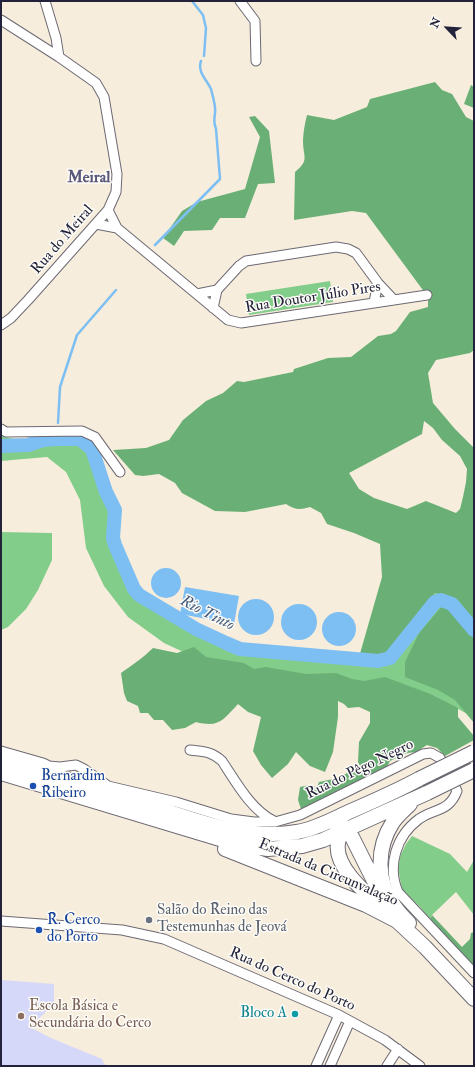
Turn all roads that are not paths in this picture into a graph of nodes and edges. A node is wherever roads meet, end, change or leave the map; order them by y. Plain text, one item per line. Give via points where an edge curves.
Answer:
1 (45, 1) edge
2 (240, 1) edge
3 (1, 20) edge
4 (59, 56) junction
5 (256, 61) dead end
6 (108, 210) junction
7 (96, 224) junction
8 (117, 228) junction
9 (378, 283) junction
10 (217, 290) junction
11 (197, 294) junction
12 (427, 295) dead end
13 (393, 299) junction
14 (374, 302) junction
15 (213, 308) junction
16 (1, 325) edge
17 (1, 429) edge
18 (120, 472) dead end
19 (190, 750) dead end
20 (1, 751) edge
21 (474, 752) edge
22 (1, 760) edge
23 (49, 766) junction
24 (474, 770) edge
25 (1, 773) edge
26 (68, 779) junction
27 (391, 794) junction
28 (413, 800) junction
29 (275, 822) junction
30 (326, 823) junction
31 (344, 830) junction
32 (191, 831) junction
33 (397, 920) junction
34 (1, 921) edge
35 (425, 947) junction
36 (474, 973) edge
37 (474, 999) edge
38 (339, 1015) junction
39 (350, 1021) junction
40 (398, 1049) junction
41 (316, 1066) edge
42 (330, 1066) edge
43 (387, 1066) edge
44 (420, 1066) edge

1 - 4 street
2 - 5 street via 255,21
3 - 4 street, Rua do Meiral
4 - 6 street, Rua do Meiral via 96,83 104,97 117,174 116,192
6 - 7 street, Rua do Meiral
6 - 8 street, Rua Doutor Júlio Pires
7 - 8 street, Rua Doutor Júlio Pires
7 - 16 street, Rua do Meiral via 28,300
8 - 11 street, Rua Doutor Júlio Pires
9 - 10 street via 356,252 336,247 246,261
9 - 13 street
9 - 14 street
10 - 11 street
10 - 15 street
11 - 15 street, Rua Doutor Júlio Pires
12 - 13 street, Rua Doutor Júlio Pires
13 - 14 street, Rua Doutor Júlio Pires
14 - 15 street, Rua Doutor Júlio Pires via 241,323 228,320
17 - 18 street via 6,432 82,431 95,437
19 - 29 street via 210,752 216,756 255,808 264,817
20 - 23 street, Estrada da Circunvalação
21 - 27 main road, bridge
22 - 26 main road, Estrada da Circunvalação
23 - 26 street, Estrada da Circunvalação
23 - 29 street, Estrada da Circunvalação via 60,768 76,765 108,786 176,802 231,819
24 - 28 main road, Estrada da Circunvalação, bridge
25 - 32 main road, Estrada da Circunvalação
26 - 30 main road, Estrada da Circunvalação via 195,820 243,832 269,835 298,832
27 - 30 main road, Estrada da Circunvalação
27 - 31 main road via 380,805 350,819
28 - 31 main road, Estrada da Circunvalação
28 - 35 main road via 389,829 381,851 380,869 390,900 417,932
29 - 36 street, Rua do Pêgo Negro via 300,815 423,754 431,753 440,758 457,791 448,805 420,819 398,844 393,857 393,877 398,892
30 - 31 main road
31 - 32 main road, Estrada da Circunvalação via 302,846 268,849 240,845
31 - 33 main road via 354,840 382,899
31 - 33 main road via 338,848 347,872
32 - 33 main road, Estrada da Circunvalação via 216,845
33 - 35 main road, Estrada da Circunvalação
34 - 38 street, Rua do Cerco do Porto via 122,930 164,940
35 - 37 main road, Estrada da Circunvalação
38 - 39 street, Rua do Cerco do Porto
38 - 41 street
39 - 40 street, Rua do Cerco do Porto
39 - 42 street
40 - 43 street
40 - 44 street, Rua do Cerco do Porto

